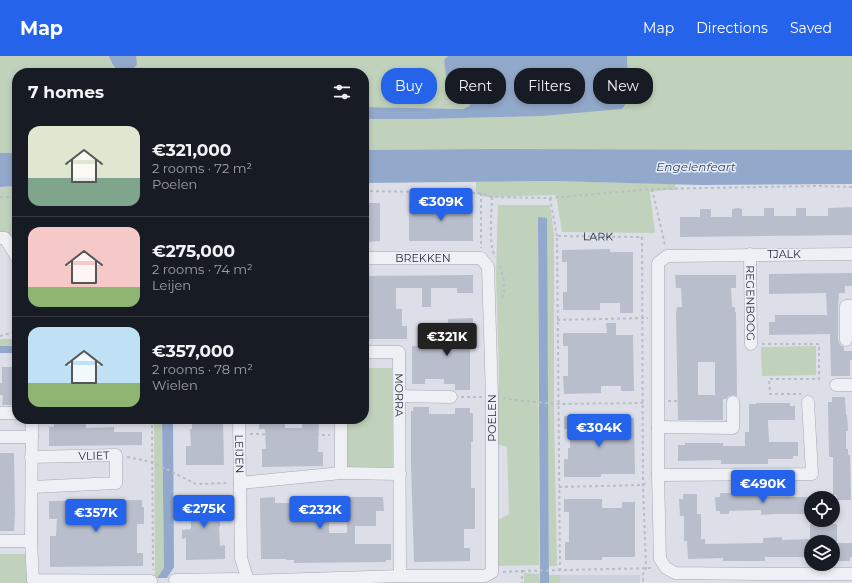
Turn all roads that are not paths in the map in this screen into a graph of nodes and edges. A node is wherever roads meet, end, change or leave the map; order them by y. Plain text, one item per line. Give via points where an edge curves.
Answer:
1 (0, 238) edge
2 (12, 250) edge
3 (750, 254) junction
4 (852, 254) edge
5 (369, 258) edge
6 (481, 258) joint
7 (852, 306) edge
8 (846, 340) dead end
9 (751, 344) road end
10 (369, 352) edge
11 (836, 385) dead end
12 (852, 385) edge
13 (400, 396) junction
14 (451, 397) dead end
15 (733, 402) road end
16 (808, 402) road end
17 (0, 413) edge
18 (12, 413) edge
19 (32, 424) edge
20 (239, 424) edge
21 (341, 424) edge
22 (658, 427) junction
23 (32, 436) junction
24 (0, 437) edge
25 (32, 457) junction
26 (340, 473) junction
27 (400, 474) junction
28 (658, 475) junction
29 (240, 483) junction
30 (32, 487) junction
31 (0, 541) edge
32 (30, 541) junction
33 (852, 574) edge
34 (400, 576) junction
35 (758, 579) edge
36 (151, 580) road end
37 (175, 580) dead end
38 (196, 581) edge
39 (248, 582) edge

1 - 2 street via 5,238
3 - 4 street, TJALK
3 - 9 street, REGENBOOG
3 - 22 street, TJALK via 667,256 658,263
5 - 6 street, BREKKEN
6 - 34 street, POELEN via 488,267 490,313 492,398 489,574
7 - 8 street via 846,306
10 - 13 street, MORRA via 399,352
11 - 12 street
13 - 14 street
13 - 27 street, MORRA
15 - 22 street via 732,428
16 - 28 street via 812,474
17 - 18 street
19 - 23 street
20 - 29 street, LEIJEN
21 - 26 street
22 - 28 street
23 - 24 street
23 - 25 street
25 - 30 street
25 - 30 street, VLIET via 116,455 116,483
26 - 27 street
26 - 29 street
27 - 34 street, MORRA
28 - 35 street via 663,563 675,573
29 - 39 street, LEIJEN via 241,558
30 - 32 street
31 - 32 street
32 - 36 street via 33,580
33 - 35 street
34 - 39 street
37 - 38 street
38 - 39 street via 235,579

